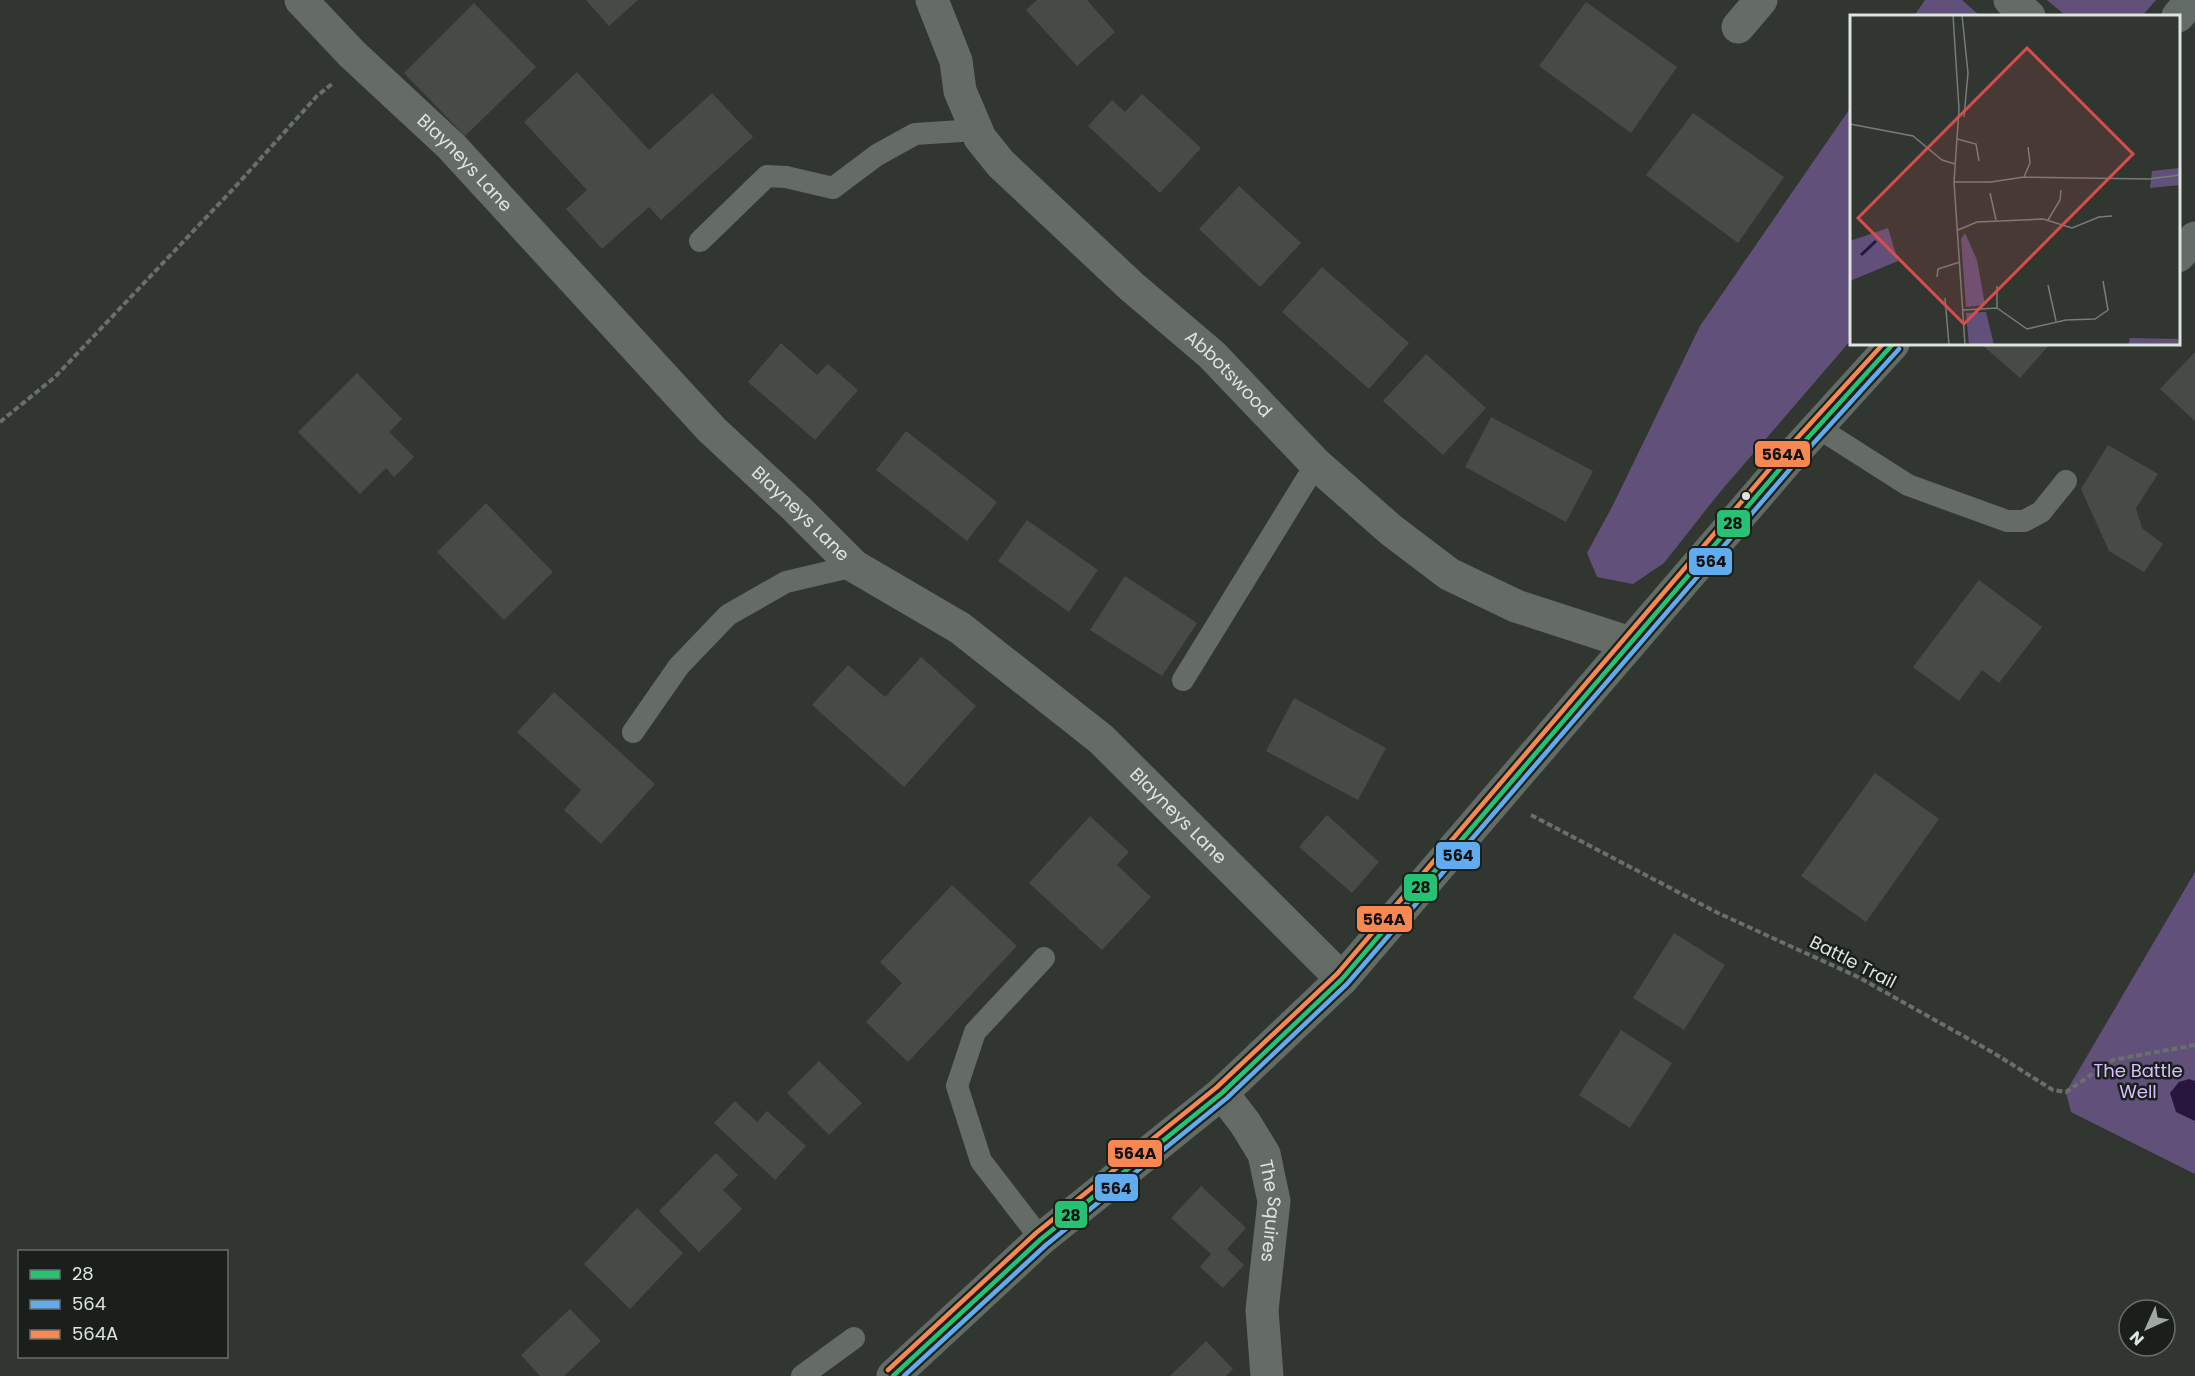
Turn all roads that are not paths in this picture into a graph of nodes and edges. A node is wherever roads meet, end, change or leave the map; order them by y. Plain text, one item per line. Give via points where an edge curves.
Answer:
1 (301, 0) edge
2 (932, 0) edge
3 (1761, 0) edge
4 (2010, 0) edge
5 (2192, 0) edge
6 (2028, 15) edge
7 (2179, 15) edge
8 (1738, 27) dead end
9 (976, 130) junction
10 (700, 241) dead end
11 (1892, 345) edge
12 (1817, 427) junction
13 (1316, 464) junction
14 (2066, 481) dead end
15 (854, 566) junction
16 (1630, 643) junction
17 (1183, 680) dead end
18 (633, 732) dead end
19 (1044, 958) dead end
20 (1342, 979) junction
21 (1222, 1094) junction
22 (1041, 1239) junction
23 (854, 1338) dead end
24 (802, 1376) edge
25 (893, 1376) edge
26 (1267, 1376) edge

1 - 15 street, Blayneys Lane via 352,54 451,146 712,430
2 - 9 street, Abbotswood via 956,61 960,91
3 - 8 street
4 - 6 street
5 - 7 main road
9 - 10 lane via 915,134 877,155 833,188 767,176
9 - 13 street, Abbotswood via 1001,164 1131,286 1212,355
11 - 12 main road
12 - 14 lane via 1908,485 2007,521 2024,521 2041,512
12 - 16 main road
13 - 16 street, Abbotswood via 1391,530 1449,574 1516,606
13 - 17 lane
15 - 18 lane via 786,582 728,615 680,666
15 - 20 street, Blayneys Lane via 960,628 1101,739
16 - 20 main road
19 - 22 lane via 975,1032 957,1086 981,1161
20 - 21 main road
21 - 22 main road
21 - 26 street, The Squires via 1264,1154 1274,1201 1262,1310
22 - 25 main road
23 - 24 lane

